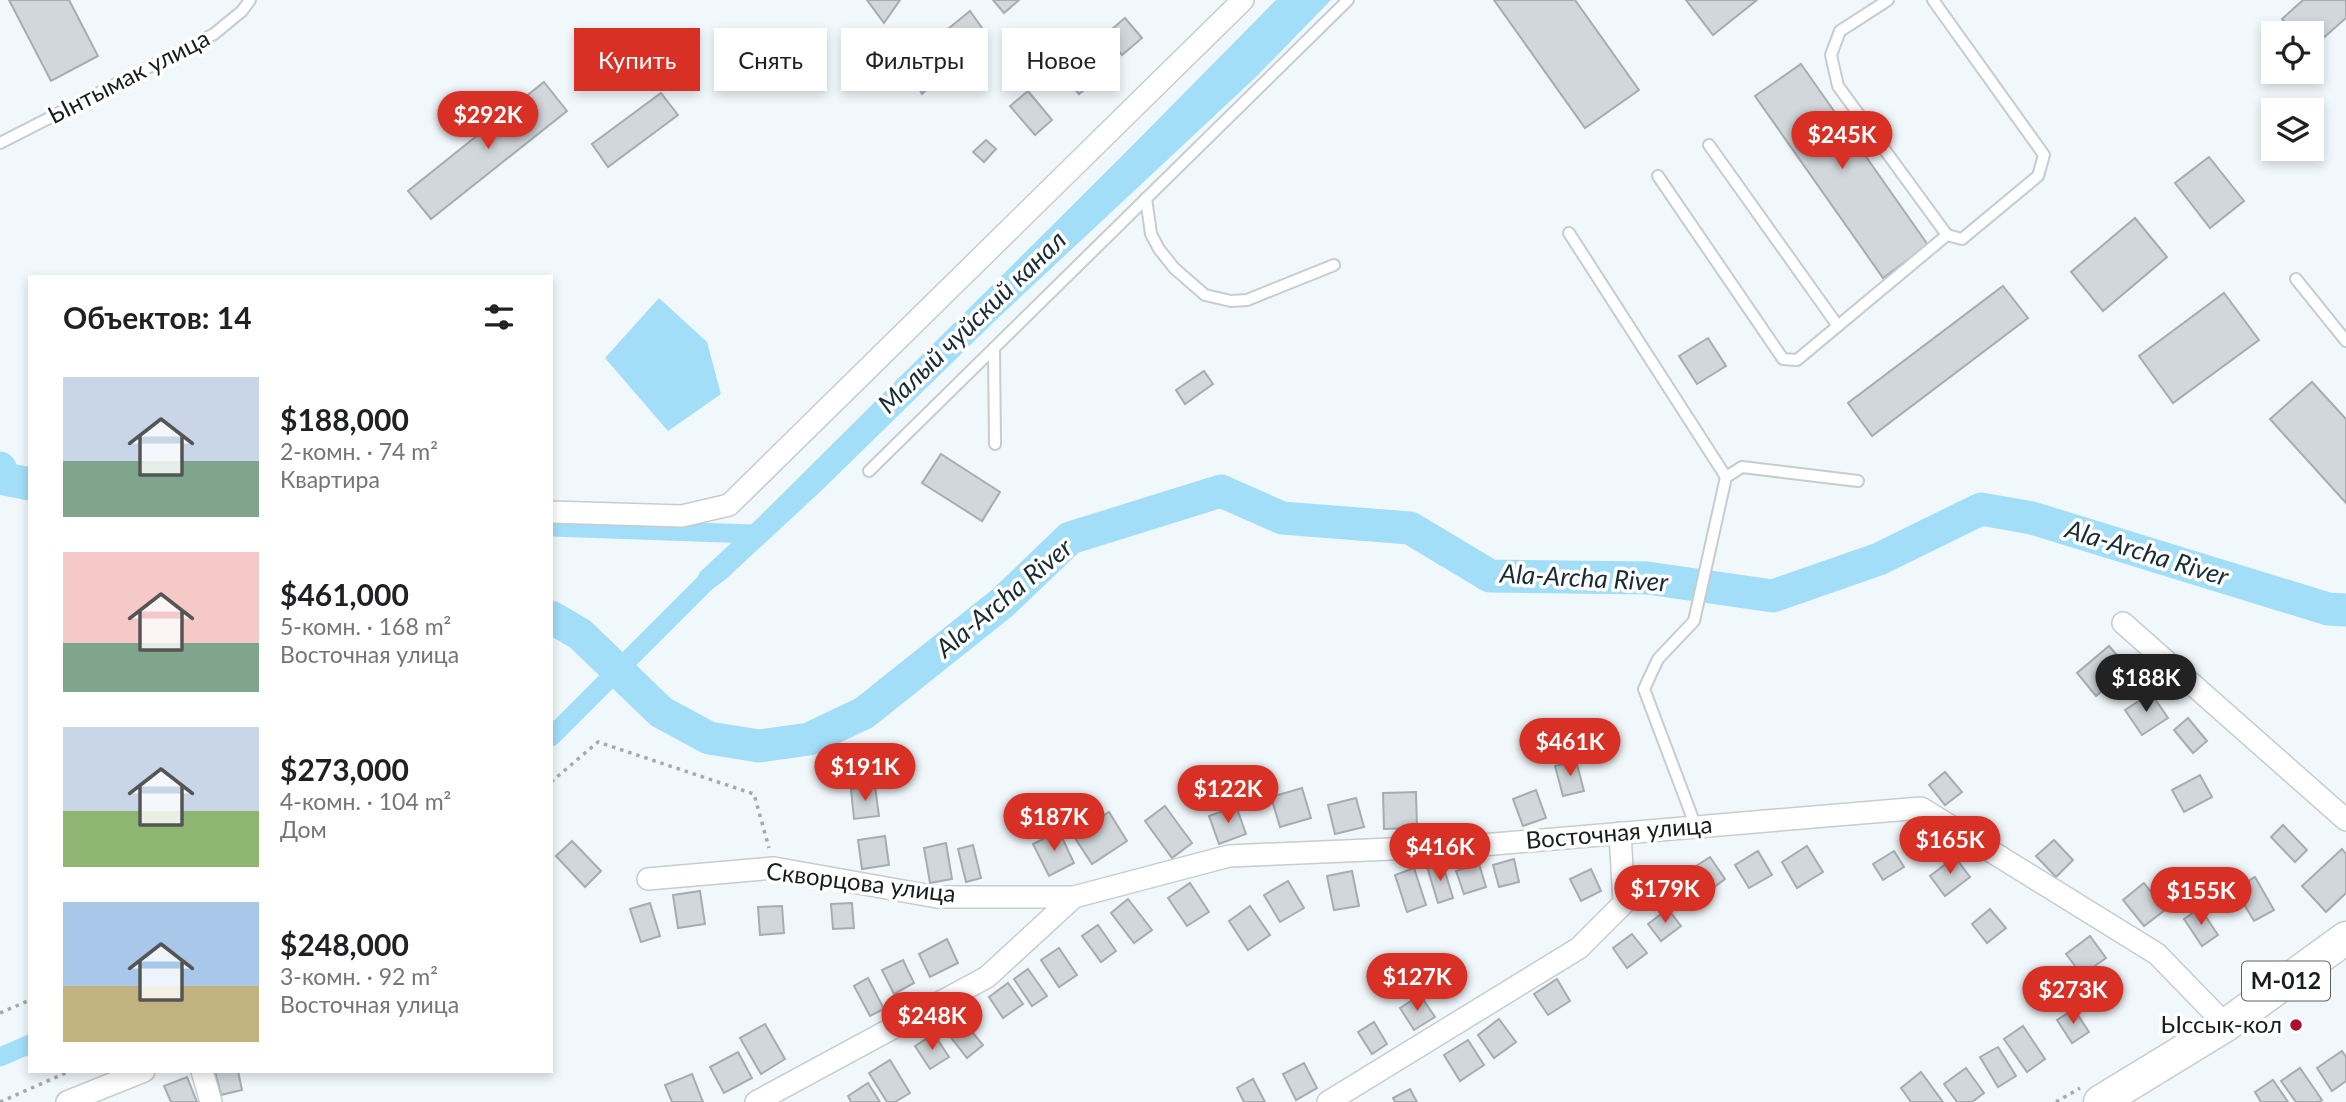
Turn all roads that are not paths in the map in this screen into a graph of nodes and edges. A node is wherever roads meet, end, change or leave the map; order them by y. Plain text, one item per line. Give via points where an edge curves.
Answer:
1 (250, 0) edge
2 (1243, 0) edge
3 (1348, 0) edge
4 (1888, 0) edge
5 (1933, 0) edge
6 (0, 143) edge
7 (1709, 145) dead end
8 (1658, 176) dead end
9 (1146, 198) junction
10 (1569, 233) dead end
11 (1947, 235) junction
12 (1334, 265) dead end
13 (2296, 279) dead end
14 (1838, 326) junction
15 (2346, 341) edge
16 (994, 348) junction
17 (995, 444) dead end
18 (869, 471) dead end
19 (1726, 477) junction
20 (1858, 481) dead end
21 (553, 512) edge
22 (2123, 624) dead end
23 (2346, 820) edge
24 (1696, 827) junction
25 (1620, 833) junction
26 (648, 879) dead end
27 (1074, 897) junction
28 (2346, 938) edge
29 (2226, 1025) junction
30 (140, 1073) edge
31 (203, 1073) edge
32 (67, 1102) edge
33 (211, 1102) edge
34 (756, 1102) edge
35 (1328, 1102) edge
36 (2100, 1102) edge

1 - 6 lane, Ынтымак улица via 214,34
2 - 21 street via 729,505 682,516
3 - 9 lane
4 - 11 lane via 1839,31 1831,55 1838,86
5 - 11 lane via 2044,155 2038,176 1962,239
7 - 14 lane
8 - 14 lane via 1783,359 1797,360
9 - 12 lane via 1151,234 1159,249 1205,295 1247,300
9 - 16 lane
10 - 19 lane
11 - 14 lane
13 - 15 lane
16 - 17 lane
16 - 18 lane
19 - 20 lane via 1742,467
19 - 24 lane via 1694,621 1658,659 1644,689
22 - 23 street
24 - 25 street, Восточная улица
24 - 29 street, Восточная улица via 1921,808 2157,954
25 - 27 street, Восточная улица via 1482,845 1229,856
25 - 35 street via 1624,903 1578,948
26 - 27 street, Скворцова улица via 774,868 937,897
27 - 34 street, Восточная улица via 987,977
28 - 29 main road, М-012
29 - 36 main road, М-012
30 - 32 street
31 - 33 street

